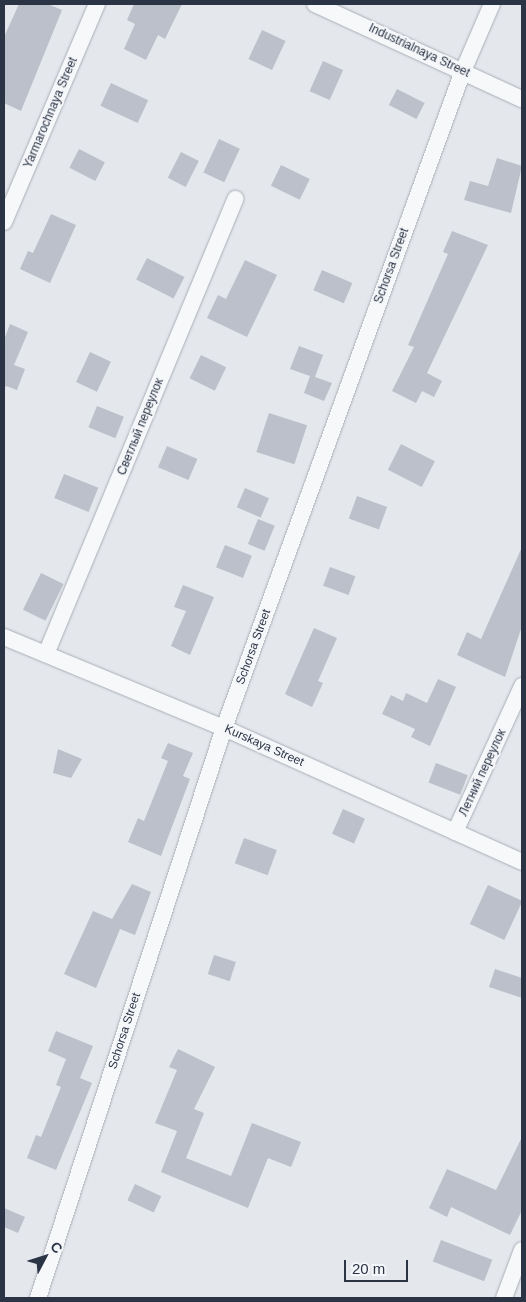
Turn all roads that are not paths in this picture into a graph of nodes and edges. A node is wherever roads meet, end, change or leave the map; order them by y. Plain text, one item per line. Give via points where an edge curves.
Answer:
1 (97, 4) edge
2 (315, 4) edge
3 (492, 4) edge
4 (463, 71) junction
5 (522, 99) edge
6 (235, 199) dead end
7 (4, 222) edge
8 (4, 637) edge
9 (46, 654) junction
10 (522, 686) edge
11 (224, 728) junction
12 (455, 832) junction
13 (522, 862) edge
14 (522, 1250) edge
15 (38, 1298) edge
16 (504, 1298) edge

1 - 7 street, Yarmarochnaya Street
2 - 4 street, Industrialnaya Street
3 - 4 street, Schorsa Street
4 - 5 street, Industrialnaya Street
4 - 11 street, Schorsa Street
6 - 9 street, Светлый переулок
8 - 9 street, Kurskaya Street
9 - 11 street, Kurskaya Street
10 - 12 street, Летний переулок
11 - 12 street, Kurskaya Street
11 - 15 street, Schorsa Street
12 - 13 street, Kurskaya Street
14 - 16 street

